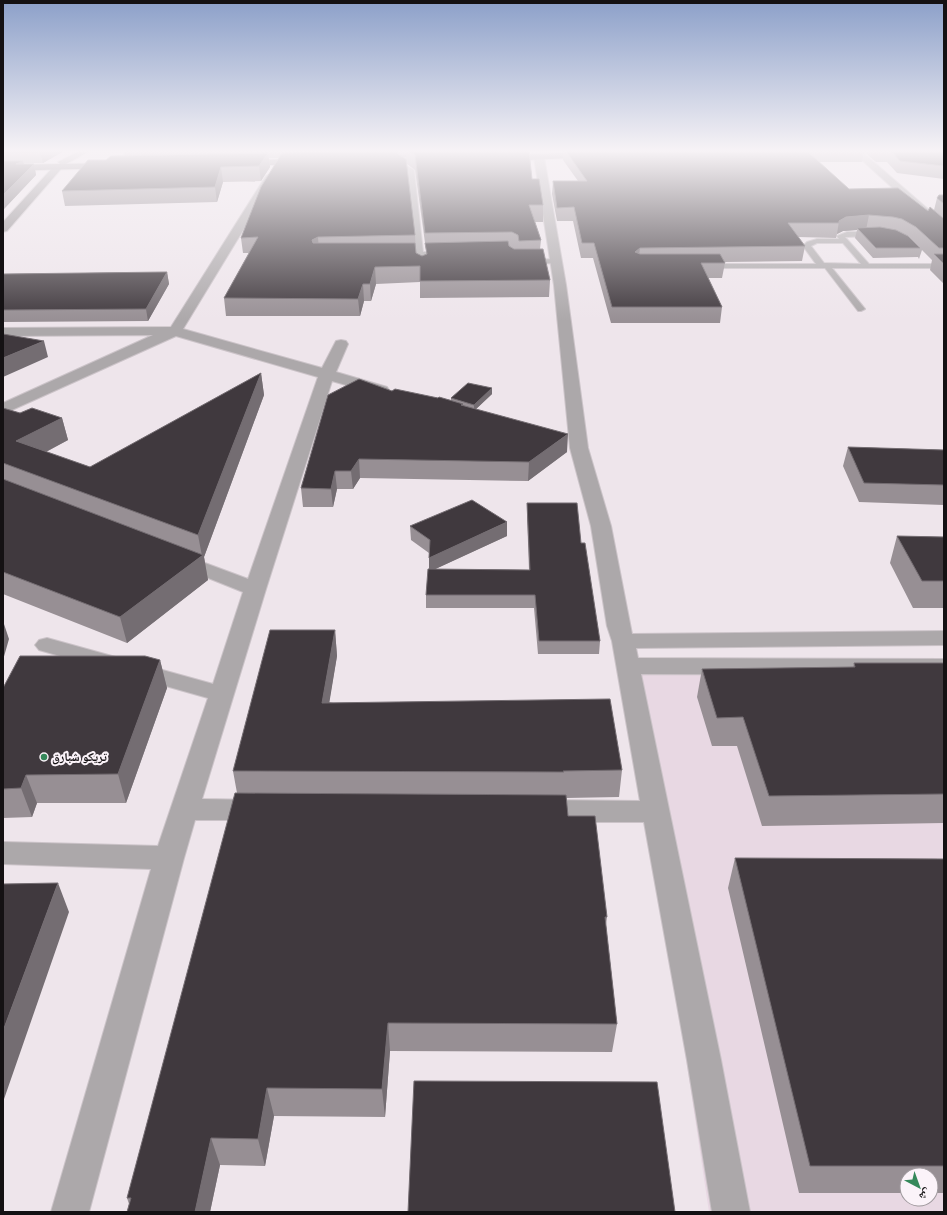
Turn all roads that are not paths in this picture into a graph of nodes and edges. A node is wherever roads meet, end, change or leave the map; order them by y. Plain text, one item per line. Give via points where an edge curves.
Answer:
1 (22, 208) edge
2 (251, 208) edge
3 (415, 208) edge
4 (548, 208) edge
5 (920, 208) edge
6 (3, 229) edge
7 (944, 229) edge
8 (880, 234) edge
9 (844, 241) junction
10 (451, 254) edge
11 (397, 255) edge
12 (420, 255) junction
13 (922, 257) dead end
14 (556, 261) junction
15 (521, 262) edge
16 (823, 265) junction
17 (866, 265) junction
18 (702, 266) edge
19 (932, 266) junction
20 (944, 266) edge
21 (422, 269) edge
22 (861, 309) dead end
23 (175, 331) junction
24 (3, 332) edge
25 (341, 344) dead end
26 (327, 374) junction
27 (396, 394) edge
28 (3, 409) edge
29 (159, 552) edge
30 (255, 589) junction
31 (944, 638) edge
32 (623, 641) junction
33 (47, 645) dead end
34 (627, 666) junction
35 (944, 667) edge
36 (221, 694) junction
37 (184, 809) junction
38 (288, 810) edge
39 (512, 811) edge
40 (656, 812) junction
41 (3, 854) edge
42 (169, 858) junction
43 (70, 1212) edge
44 (731, 1212) edge

1 - 6 street
2 - 23 street
3 - 12 lane
4 - 14 street
5 - 7 street
8 - 9 lane via 841,235
9 - 16 lane via 817,241 809,244
9 - 17 lane
10 - 12 lane
11 - 12 lane
12 - 21 lane
13 - 19 lane
14 - 15 lane
14 - 32 street via 572,446 601,526 618,626
16 - 17 lane
16 - 18 lane
16 - 22 lane
17 - 19 lane
19 - 20 lane
23 - 24 street
23 - 26 street
23 - 28 street
25 - 26 street
26 - 27 street
26 - 30 street
29 - 30 street
30 - 36 street
31 - 32 street
32 - 34 street
33 - 36 street
34 - 35 street
34 - 40 street
36 - 37 street
37 - 38 street
37 - 42 street
39 - 40 street
40 - 44 street
41 - 42 street
42 - 43 street

